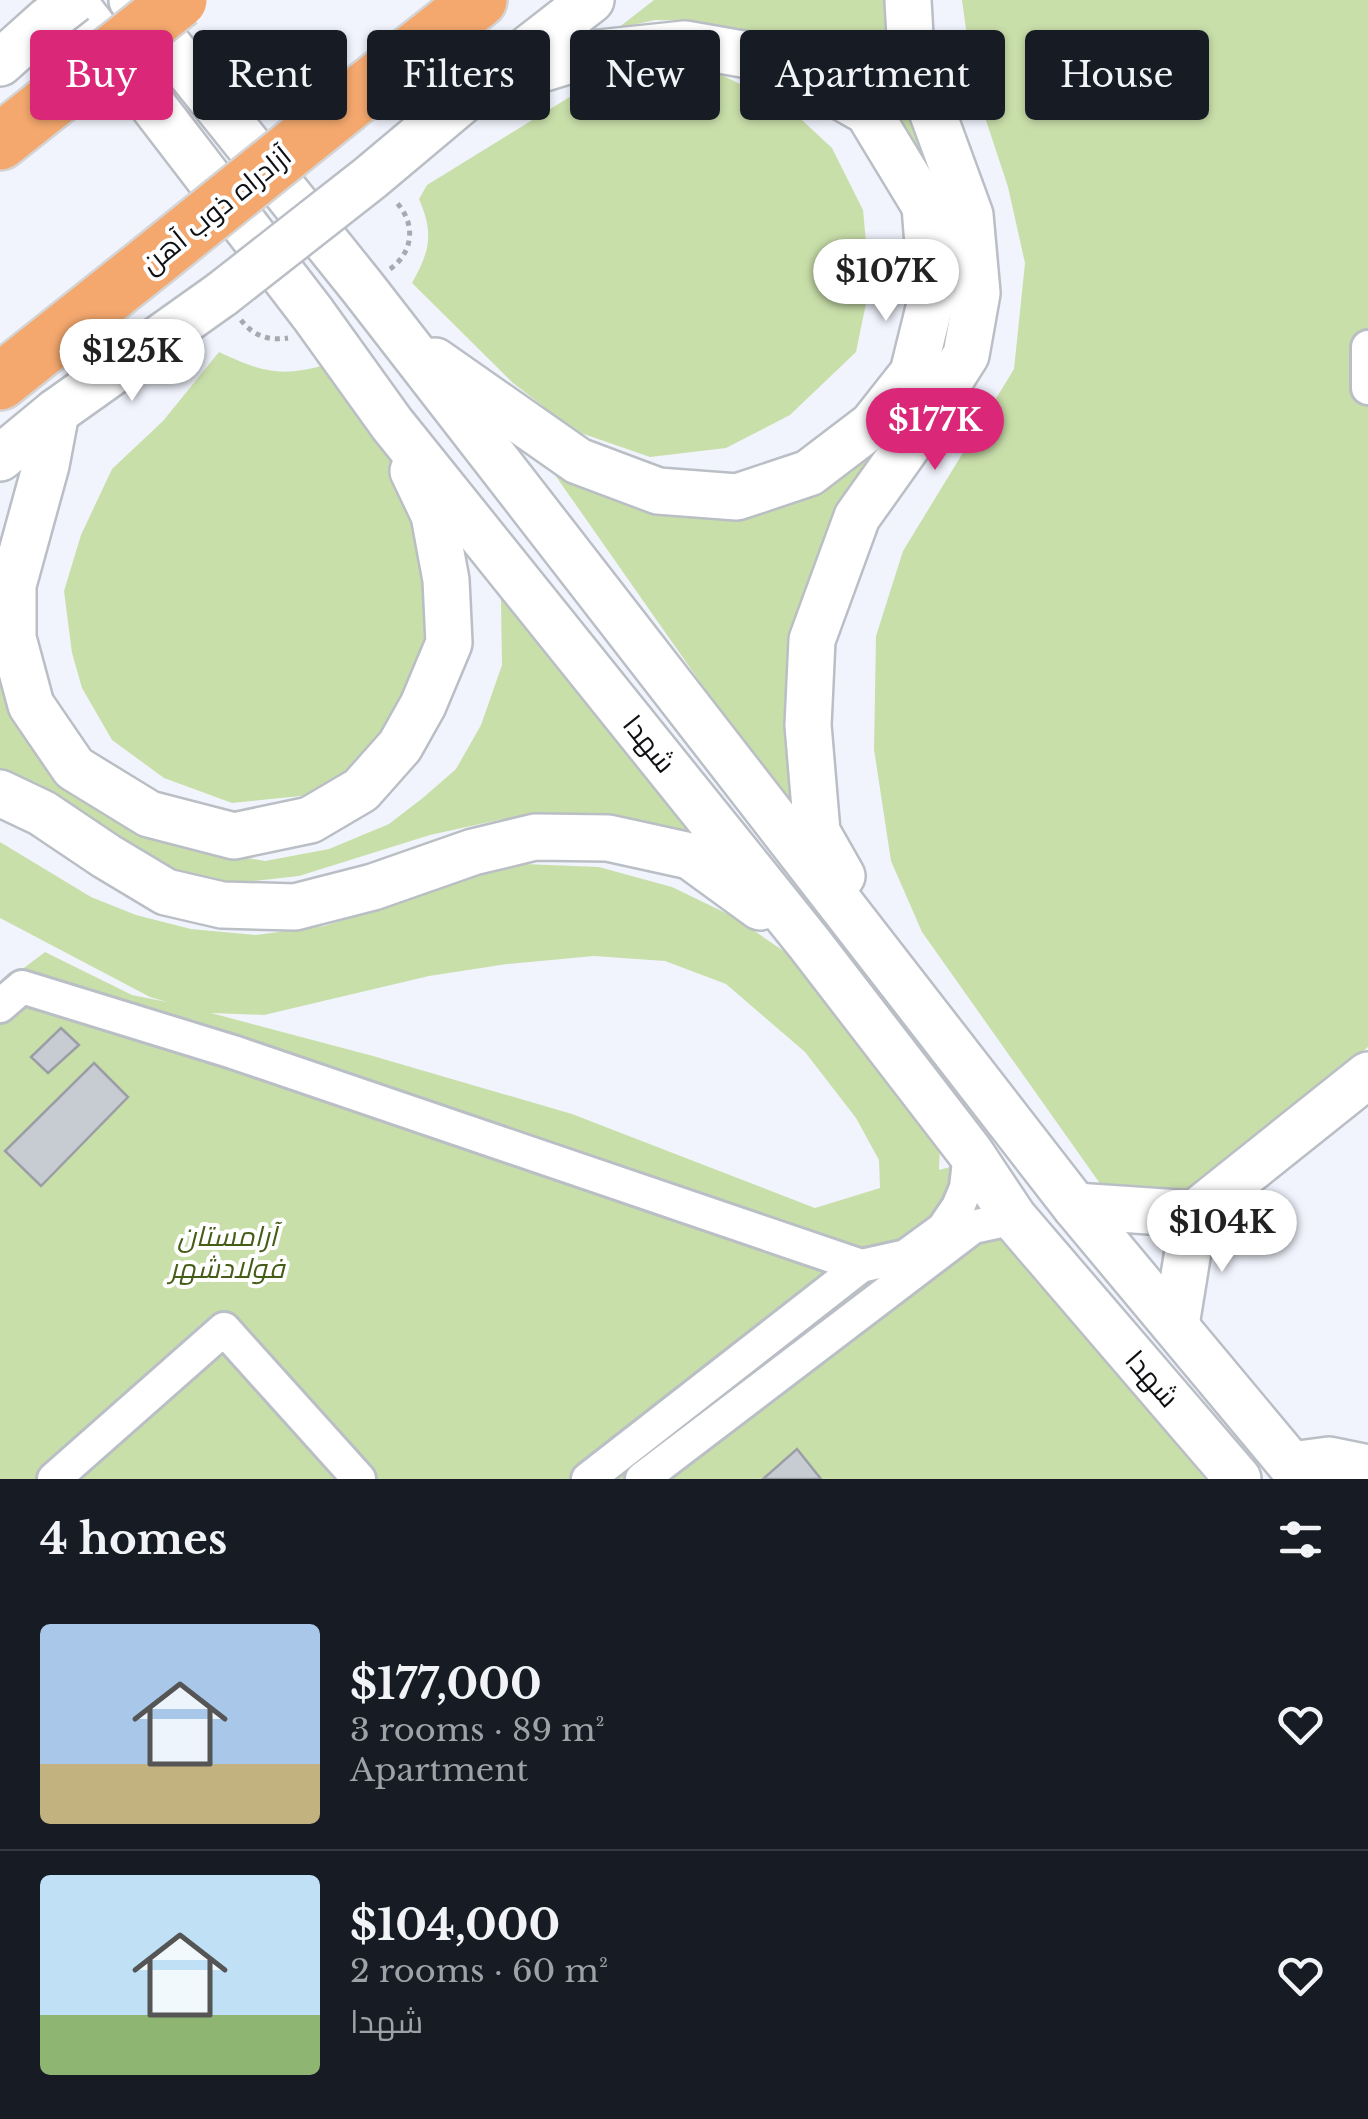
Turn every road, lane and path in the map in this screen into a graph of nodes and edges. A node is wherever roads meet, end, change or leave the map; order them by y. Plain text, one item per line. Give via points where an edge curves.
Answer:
1 (132, 0) edge
2 (180, 0) edge
3 (479, 0) edge
4 (592, 0) edge
5 (908, 0) edge
6 (64, 7) edge
7 (550, 32) edge
8 (0, 62) edge
9 (550, 66) edge
10 (439, 120) edge
11 (0, 142) edge
12 (370, 178) junction
13 (362, 288) junction
14 (222, 294) junction
15 (313, 314) junction
16 (400, 337) junction
17 (1368, 347) edge
18 (0, 382) edge
19 (1368, 388) edge
20 (56, 412) junction
21 (392, 424) junction
22 (0, 458) edge
23 (0, 793) edge
24 (810, 943) junction
25 (878, 954) junction
26 (0, 1006) edge
27 (1368, 1075) edge
28 (970, 1152) junction
29 (1074, 1206) junction
30 (1194, 1214) junction
31 (1014, 1218) junction
32 (861, 1266) junction
33 (1176, 1325) junction
34 (1368, 1468) edge
35 (54, 1479) edge
36 (360, 1479) edge
37 (588, 1479) edge
38 (642, 1479) edge
39 (1238, 1479) edge

1 - 13 main road, شهدا
2 - 11 highway, bridge
3 - 18 highway, آزادراه ذوب آهن, bridge
4 - 7 main road
5 - 25 main road via 911,54 970,215 977,293 966,355 858,517 812,640 808,726 816,832 869,922
6 - 8 main road
6 - 15 main road, شهدا
9 - 16 main road via 590,54 684,44 778,60 868,112 925,206 932,296 912,373 872,425 810,473 737,497 658,491 578,461
10 - 12 main road, bridge
12 - 13 path via 402,207 410,232 397,264
12 - 14 main road, bridge
13 - 16 main road, شهدا
14 - 15 path via 262,337 294,336
14 - 20 main road
15 - 21 main road, شهدا
16 - 25 main road, شهدا
17 - 19 street
20 - 21 main road via 13,586 13,638 32,705 74,768 149,814 234,836 310,820 361,790 400,746 449,642 434,516
20 - 22 main road
21 - 24 main road, شهدا
23 - 24 main road via 42,812 166,892 222,905 295,907 535,837 608,838 690,856
24 - 28 main road, شهدا
25 - 29 main road, شهدا
26 - 32 street via 22,987
27 - 30 main road
28 - 31 main road, شهدا
28 - 32 street via 966,1188 942,1229 906,1256
29 - 30 main road
29 - 33 main road, شهدا
30 - 33 main road
31 - 38 street via 973,1228
31 - 39 main road, شهدا
32 - 37 street
33 - 34 main road, شهدا via 1291,1464 1330,1460
35 - 36 street via 224,1329

